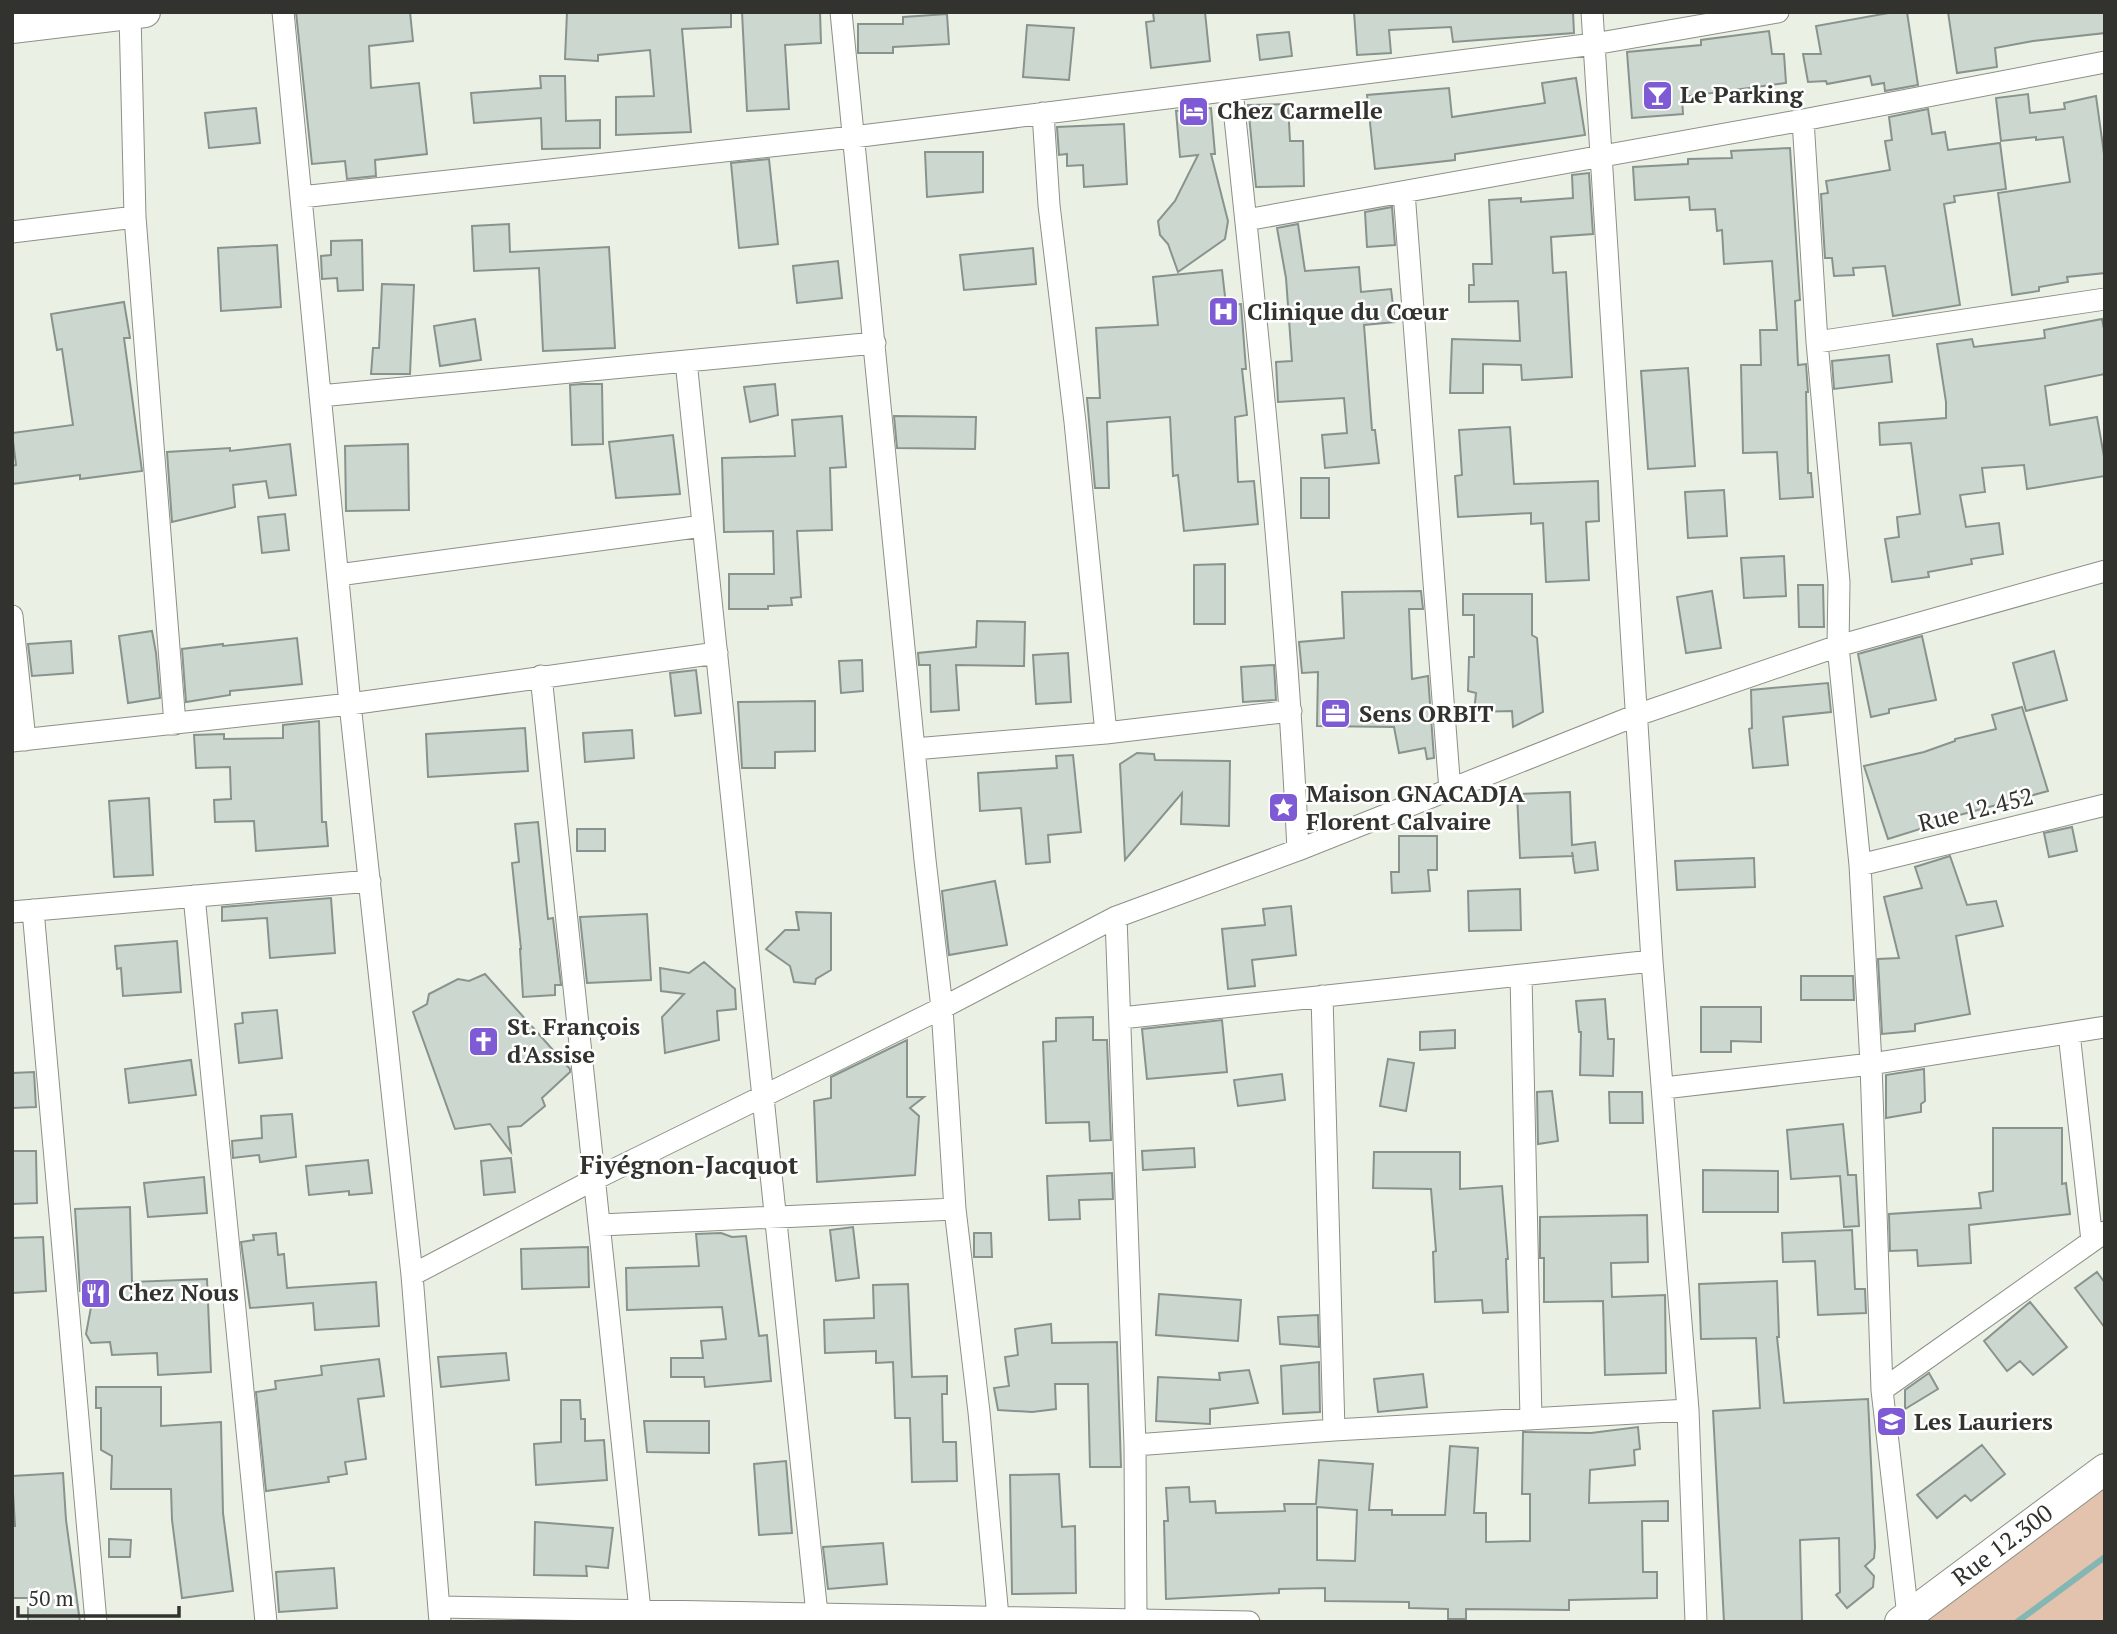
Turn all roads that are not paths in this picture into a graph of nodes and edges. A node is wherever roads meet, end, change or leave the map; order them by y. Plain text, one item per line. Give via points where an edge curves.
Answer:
1 (283, 12) edge
2 (841, 12) edge
3 (1592, 12) edge
4 (1778, 12) edge
5 (138, 13) edge
6 (12, 28) edge
7 (1594, 44) junction
8 (2105, 62) edge
9 (1231, 90) junction
10 (1043, 113) junction
11 (1803, 120) junction
12 (853, 137) junction
13 (1602, 154) junction
14 (1404, 192) junction
15 (301, 197) junction
16 (135, 217) junction
17 (1246, 220) junction
18 (12, 232) edge
19 (2105, 299) edge
20 (874, 342) junction
21 (1818, 342) junction
22 (686, 361) junction
23 (320, 396) junction
24 (703, 526) junction
25 (2105, 571) edge
26 (338, 575) junction
27 (12, 615) edge
28 (1838, 646) junction
29 (717, 653) junction
30 (541, 677) junction
31 (350, 704) junction
32 (1291, 711) junction
33 (1637, 715) junction
34 (175, 724) junction
35 (1106, 733) junction
36 (19, 740) edge
37 (914, 749) junction
38 (1450, 791) junction
39 (2105, 805) edge
40 (1298, 850) junction
41 (1860, 865) junction
42 (370, 881) junction
43 (194, 896) junction
44 (23, 911) edge
45 (1116, 918) junction
46 (1652, 961) junction
47 (1521, 976) junction
48 (1322, 996) junction
49 (942, 1008) junction
50 (1121, 1018) junction
51 (2105, 1027) edge
52 (2069, 1033) junction
53 (1871, 1064) junction
54 (1664, 1088) junction
55 (764, 1096) junction
56 (596, 1179) junction
57 (955, 1209) junction
58 (776, 1217) junction
59 (600, 1225) junction
60 (2099, 1236) edge
61 (412, 1275) junction
62 (1882, 1390) junction
63 (1688, 1410) junction
64 (1531, 1419) junction
65 (1334, 1430) junction
66 (1135, 1445) junction
67 (2105, 1469) edge
68 (640, 1610) junction
69 (440, 1614) edge
70 (817, 1614) junction
71 (998, 1617) junction
72 (906, 1619) edge
73 (1904, 1619) edge
74 (1136, 1620) junction
75 (96, 1622) edge
76 (266, 1622) edge
77 (1249, 1622) edge
78 (1696, 1622) edge

1 - 15 street
2 - 12 street
3 - 7 street
4 - 7 street
5 - 6 street
5 - 16 street
7 - 9 street
7 - 13 street
8 - 11 street
9 - 10 street
9 - 17 street
10 - 12 street
10 - 35 street
11 - 13 street
11 - 21 street
12 - 15 street
12 - 20 street
13 - 14 street
13 - 33 street
14 - 17 street
14 - 38 street
15 - 23 street
16 - 18 street
16 - 34 street
17 - 32 street
19 - 21 street
20 - 22 street
20 - 37 street
21 - 28 street via 1839,582
22 - 23 street
22 - 24 street
23 - 26 street
24 - 26 street
24 - 29 street
25 - 28 street
26 - 31 street
27 - 36 street
28 - 33 street
28 - 41 street
29 - 30 street
29 - 55 street
30 - 31 street
30 - 56 street
31 - 34 street
31 - 42 street
32 - 35 street
32 - 40 street
33 - 38 street
33 - 46 street
34 - 36 street
35 - 37 street
37 - 49 street
38 - 40 street
39 - 41 street, Rue 12.452
40 - 45 street
41 - 53 street
42 - 43 street
42 - 61 street
43 - 44 street
43 - 76 street
44 - 75 street
45 - 49 street
45 - 50 street
46 - 47 street
46 - 54 street
47 - 48 street
47 - 64 street
48 - 50 street
48 - 65 street
49 - 55 street
49 - 57 street
50 - 66 street
51 - 52 street
52 - 53 street
52 - 60 street
53 - 54 street
53 - 62 street
54 - 63 street
55 - 56 street
55 - 58 street
56 - 59 street
56 - 61 street
57 - 58 street
57 - 71 street
58 - 59 street
58 - 70 street
59 - 68 street
60 - 62 street
61 - 69 street
62 - 73 street
63 - 64 street
63 - 78 street
64 - 65 street
65 - 66 street
66 - 74 street
67 - 73 street, Rue 12.300
68 - 69 street
68 - 70 street
70 - 72 street
71 - 72 street
71 - 74 street
74 - 77 street

